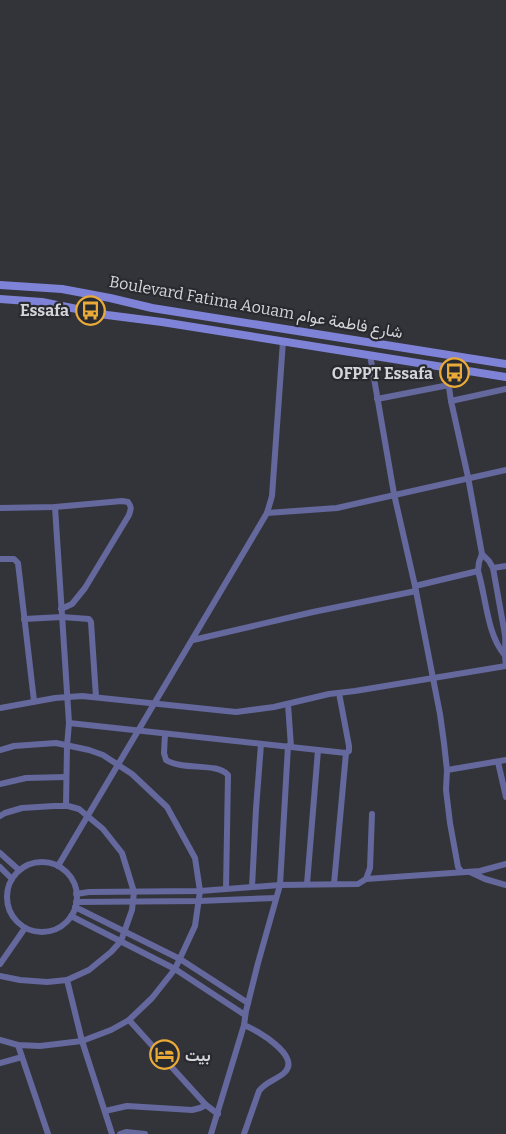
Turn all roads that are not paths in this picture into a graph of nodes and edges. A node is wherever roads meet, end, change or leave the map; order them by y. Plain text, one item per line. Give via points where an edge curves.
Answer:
1 (0, 285) edge
2 (0, 299) edge
3 (284, 341) junction
4 (370, 355) junction
5 (506, 364) edge
6 (446, 367) junction
7 (506, 377) edge
8 (449, 386) junction
9 (506, 389) edge
10 (377, 399) junction
11 (451, 401) junction
12 (506, 470) edge
13 (468, 477) junction
14 (394, 494) junction
15 (55, 507) junction
16 (0, 508) edge
17 (267, 513) junction
18 (482, 554) junction
19 (0, 559) edge
20 (506, 567) edge
21 (493, 568) junction
22 (478, 571) junction
23 (416, 588) junction
24 (61, 609) junction
25 (62, 617) junction
26 (504, 617) edge
27 (24, 619) junction
28 (193, 640) junction
29 (504, 654) junction
30 (506, 665) edge
31 (433, 678) junction
32 (339, 693) junction
33 (67, 697) junction
34 (96, 697) junction
35 (34, 701) junction
36 (153, 704) junction
37 (288, 704) junction
38 (0, 708) edge
39 (69, 723) junction
40 (137, 731) junction
41 (165, 734) junction
42 (261, 744) junction
43 (67, 746) junction
44 (289, 747) junction
45 (0, 750) edge
46 (318, 750) junction
47 (346, 753) junction
48 (506, 760) edge
49 (498, 762) junction
50 (118, 765) junction
51 (447, 770) junction
52 (66, 777) junction
53 (0, 784) edge
54 (506, 797) edge
55 (66, 806) junction
56 (372, 814) dead end
57 (0, 816) edge
58 (87, 816) junction
59 (0, 853) edge
60 (506, 864) edge
61 (58, 866) junction
62 (0, 867) edge
63 (20, 870) junction
64 (461, 871) junction
65 (470, 872) junction
66 (12, 879) junction
67 (366, 879) junction
68 (334, 884) junction
69 (280, 885) junction
70 (307, 885) junction
71 (506, 885) edge
72 (252, 887) junction
73 (4, 889) edge
74 (226, 889) junction
75 (200, 891) junction
76 (134, 892) junction
77 (76, 894) junction
78 (276, 898) junction
79 (200, 901) junction
80 (133, 902) junction
81 (4, 903) edge
82 (76, 904) junction
83 (71, 916) junction
84 (25, 928) junction
85 (126, 931) junction
86 (121, 941) junction
87 (180, 959) junction
88 (0, 964) edge
89 (175, 969) junction
90 (0, 976) edge
91 (67, 980) junction
92 (248, 1003) junction
93 (245, 1015) junction
94 (129, 1020) junction
95 (244, 1025) junction
96 (0, 1040) edge
97 (82, 1041) junction
98 (18, 1045) junction
99 (22, 1057) junction
100 (0, 1063) edge
101 (206, 1105) junction
102 (105, 1111) junction
103 (218, 1114) junction
104 (48, 1134) edge
105 (112, 1134) edge
106 (120, 1134) edge
107 (145, 1134) edge
108 (211, 1134) edge
109 (244, 1134) edge

1 - 5 main road, Boulevard Fatima Aouam شارع فاطمة عوام via 62,289 152,308
2 - 3 main road, Boulevard Fatima Aouam شارع فاطمة عوام via 42,302
3 - 4 main road, Boulevard Fatima Aouam شارع فاطمة عوام
3 - 17 street via 272,496
4 - 6 main road, Boulevard Fatima Aouam شارع فاطمة عوام
4 - 10 street
6 - 7 main road, Boulevard Fatima Aouam شارع فاطمة عوام
6 - 8 street
8 - 10 street
8 - 11 street
9 - 11 street
10 - 14 street
11 - 13 street
12 - 13 street
13 - 14 street
13 - 18 street
14 - 17 street via 337,508
14 - 23 street
15 - 16 street
15 - 24 street
15 - 24 street via 122,501 128,502 131,509 85,588 72,604
17 - 28 street
18 - 21 street
18 - 22 street
19 - 27 street via 14,559 18,564
20 - 21 street
21 - 26 street
22 - 23 street
22 - 29 street via 493,635
23 - 28 street
23 - 31 street
24 - 25 street
25 - 27 street
25 - 33 street
25 - 34 street via 91,622
26 - 29 street
27 - 35 street
28 - 36 street
29 - 30 street
30 - 31 street
31 - 32 street
31 - 51 street
32 - 37 street
32 - 47 street via 349,746
33 - 34 street
33 - 35 street
33 - 39 street
34 - 36 street
35 - 38 street
36 - 37 street via 236,712
36 - 40 street
37 - 44 street
39 - 40 street
39 - 43 street
40 - 41 street
40 - 50 street
41 - 42 street
41 - 74 street via 164,753 170,763 219,769 228,775
42 - 44 street
42 - 72 street
43 - 45 street via 56,743
43 - 50 street via 103,755
43 - 52 street
44 - 46 street
44 - 69 street
46 - 47 street
46 - 70 street
47 - 68 street
48 - 49 street
49 - 51 street
49 - 54 street
50 - 58 street
50 - 75 street via 167,807 195,858
51 - 64 street via 450,823
52 - 53 street via 26,778
52 - 55 street
55 - 57 street via 22,808
55 - 58 street
56 - 67 street
58 - 61 street
58 - 76 street via 122,853
59 - 63 street
60 - 65 street
61 - 63 street via 35,863
61 - 77 street via 70,878
62 - 66 street
63 - 66 street
64 - 65 street
64 - 67 street
65 - 71 street
66 - 73 street
67 - 68 street via 358,884
68 - 70 street
69 - 70 street
69 - 72 street
69 - 78 street
72 - 74 street
73 - 81 street
74 - 75 street
75 - 76 street
75 - 79 street
76 - 77 street
76 - 80 street
77 - 82 street
78 - 79 street
78 - 92 street
79 - 80 street
79 - 87 street via 195,926
80 - 82 street
80 - 85 street
81 - 84 street
82 - 83 street
82 - 85 street
83 - 84 street via 53,930
83 - 86 street
84 - 88 street
85 - 86 street
85 - 87 street
86 - 89 street
86 - 91 street via 90,970
87 - 89 street
87 - 92 street
89 - 93 street
89 - 94 street
90 - 91 street via 47,982
91 - 97 street
92 - 93 street
93 - 95 street
94 - 97 street
94 - 101 street
95 - 103 street
95 - 109 street via 274,1043 289,1066 262,1086
96 - 98 street
97 - 98 street
97 - 102 street
98 - 99 street
99 - 100 street
99 - 104 street
101 - 102 street via 192,1110 127,1106
101 - 103 street
102 - 105 street
103 - 108 street
106 - 107 street

